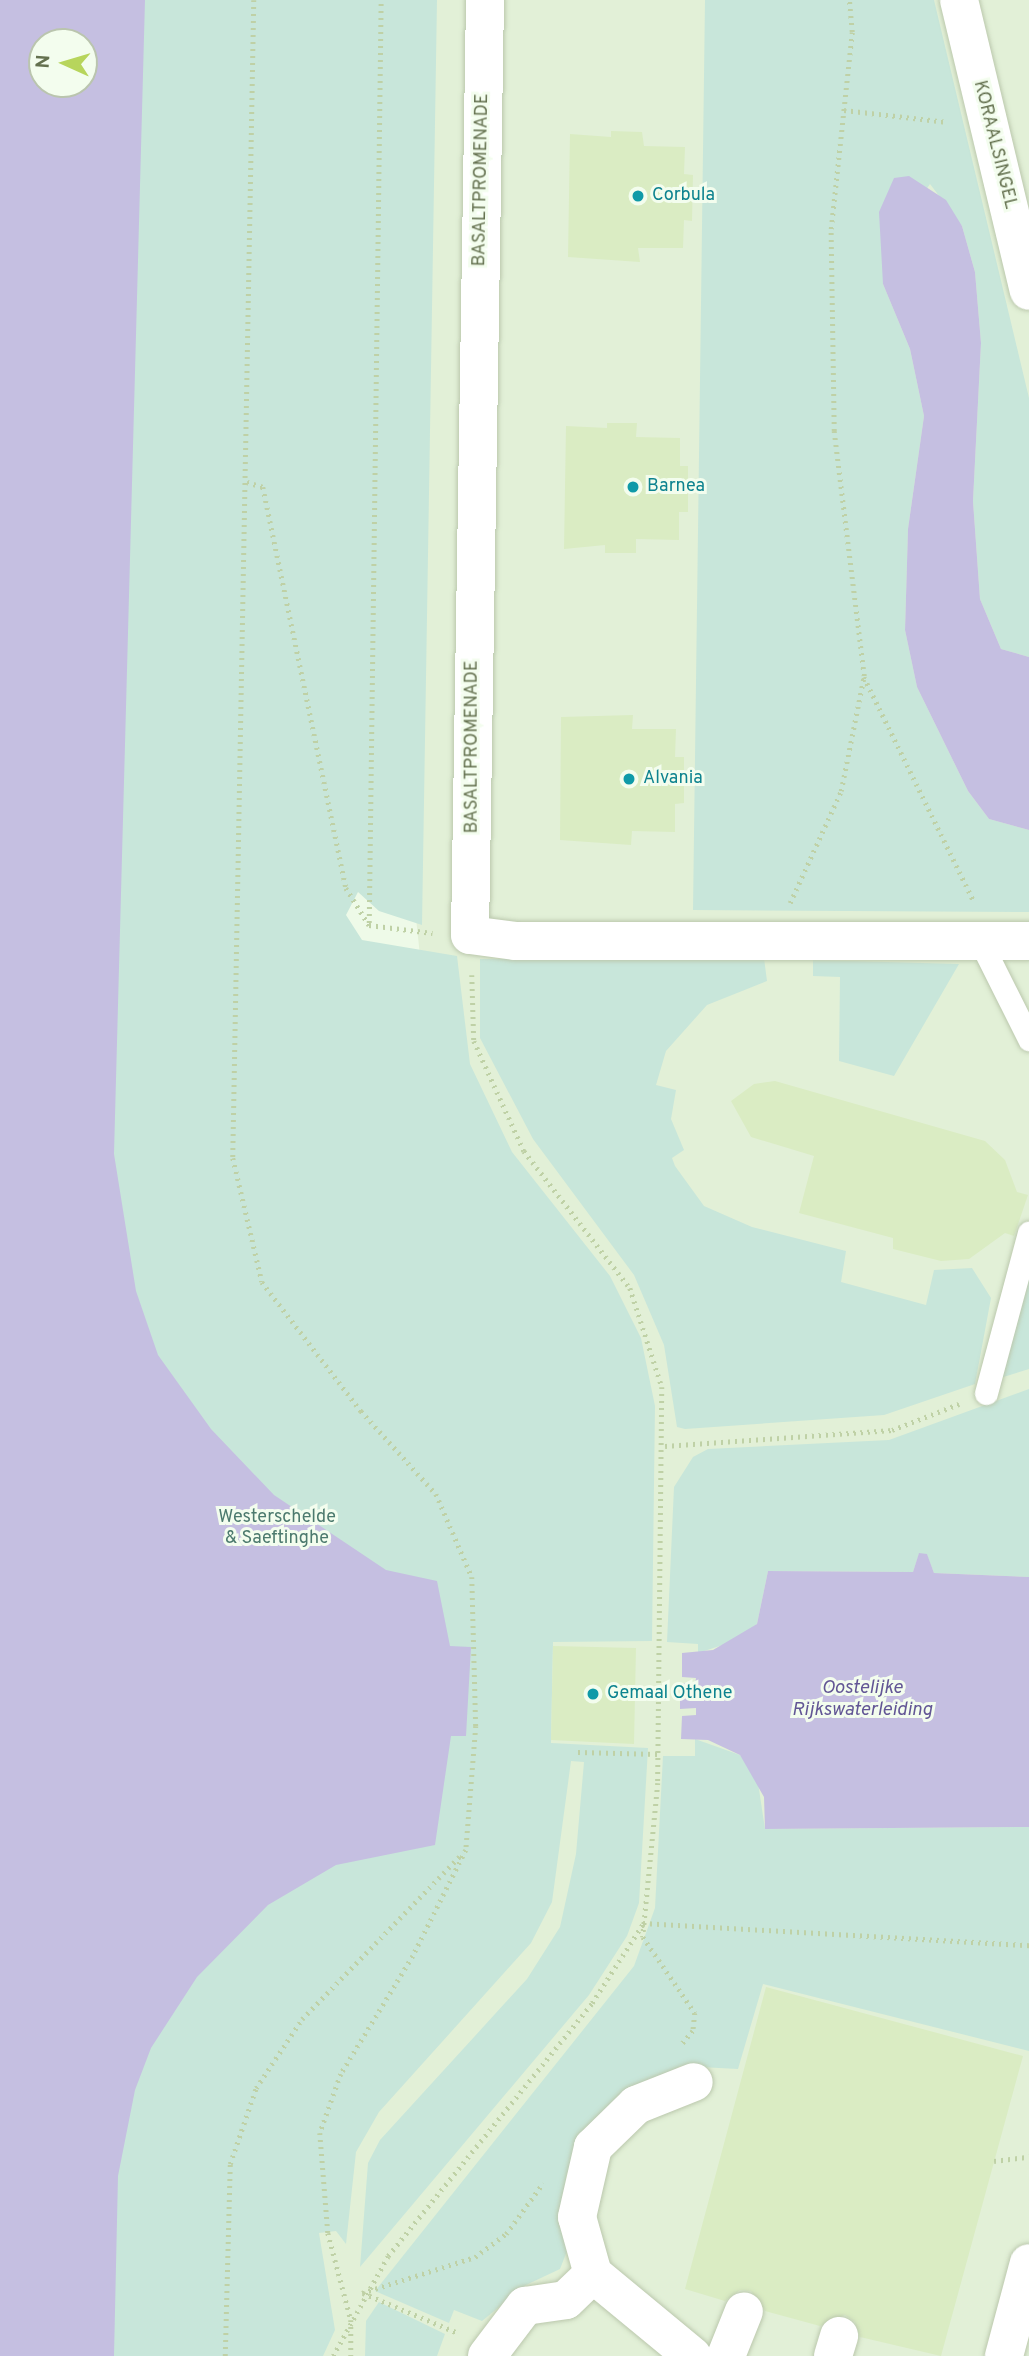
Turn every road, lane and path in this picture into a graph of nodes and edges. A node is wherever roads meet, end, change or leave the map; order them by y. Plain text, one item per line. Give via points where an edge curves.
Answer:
1 (254, 0) edge
2 (381, 0) edge
3 (485, 0) edge
4 (849, 0) edge
5 (959, 0) edge
6 (844, 110) junction
7 (1005, 145) edge
8 (1029, 291) edge
9 (247, 482) junction
10 (864, 676) junction
11 (369, 925) junction
12 (470, 935) junction
13 (774, 939) junction
14 (1001, 941) edge
15 (1029, 1039) edge
16 (1029, 1233) edge
17 (986, 1393) joint
18 (665, 1446) junction
19 (578, 1752) dead end
20 (658, 1754) junction
21 (466, 1850) junction
22 (643, 1923) junction
23 (1029, 1945) edge
24 (694, 2082) dead end
25 (1029, 2157) edge
26 (994, 2161) dead end
27 (1029, 2263) edge
28 (593, 2274) junction
29 (362, 2292) junction
30 (744, 2311) dead end
31 (351, 2320) junction
32 (488, 2351) edge
33 (225, 2356) edge
34 (333, 2356) edge
35 (351, 2356) edge
36 (692, 2356) edge
37 (726, 2356) edge
38 (1004, 2356) edge

1 - 9 path
2 - 11 path
3 - 12 street, BASALTPROMENADE
4 - 6 path
5 - 7 street, KORAALSINGEL
6 - 7 path
6 - 10 path via 831,229 834,431
7 - 8 street, KORAALSINGEL
9 - 11 path via 263,487 346,888
9 - 21 path via 233,1158 241,1209 262,1282 361,1411 436,1494 472,1577 476,1726
10 - 13 path via 841,791
10 - 14 path
11 - 12 path
12 - 13 street via 515,941
12 - 18 path via 474,1041 524,1152 630,1288 662,1387
13 - 14 street
14 - 15 lane
16 - 17 lane
17 - 18 path via 892,1430
18 - 20 path
19 - 20 path
20 - 22 path
21 - 31 path via 413,1956 341,2074 320,2133 328,2233
21 - 33 path via 302,2019 256,2088 230,2164
22 - 23 path
22 - 29 path via 592,2003
24 - 28 street via 636,2105 593,2147 577,2217
25 - 26 path
27 - 38 street
28 - 32 street via 566,2300 525,2306
28 - 36 street
29 - 31 path
29 - 32 path
30 - 37 street
31 - 34 path
31 - 35 path

